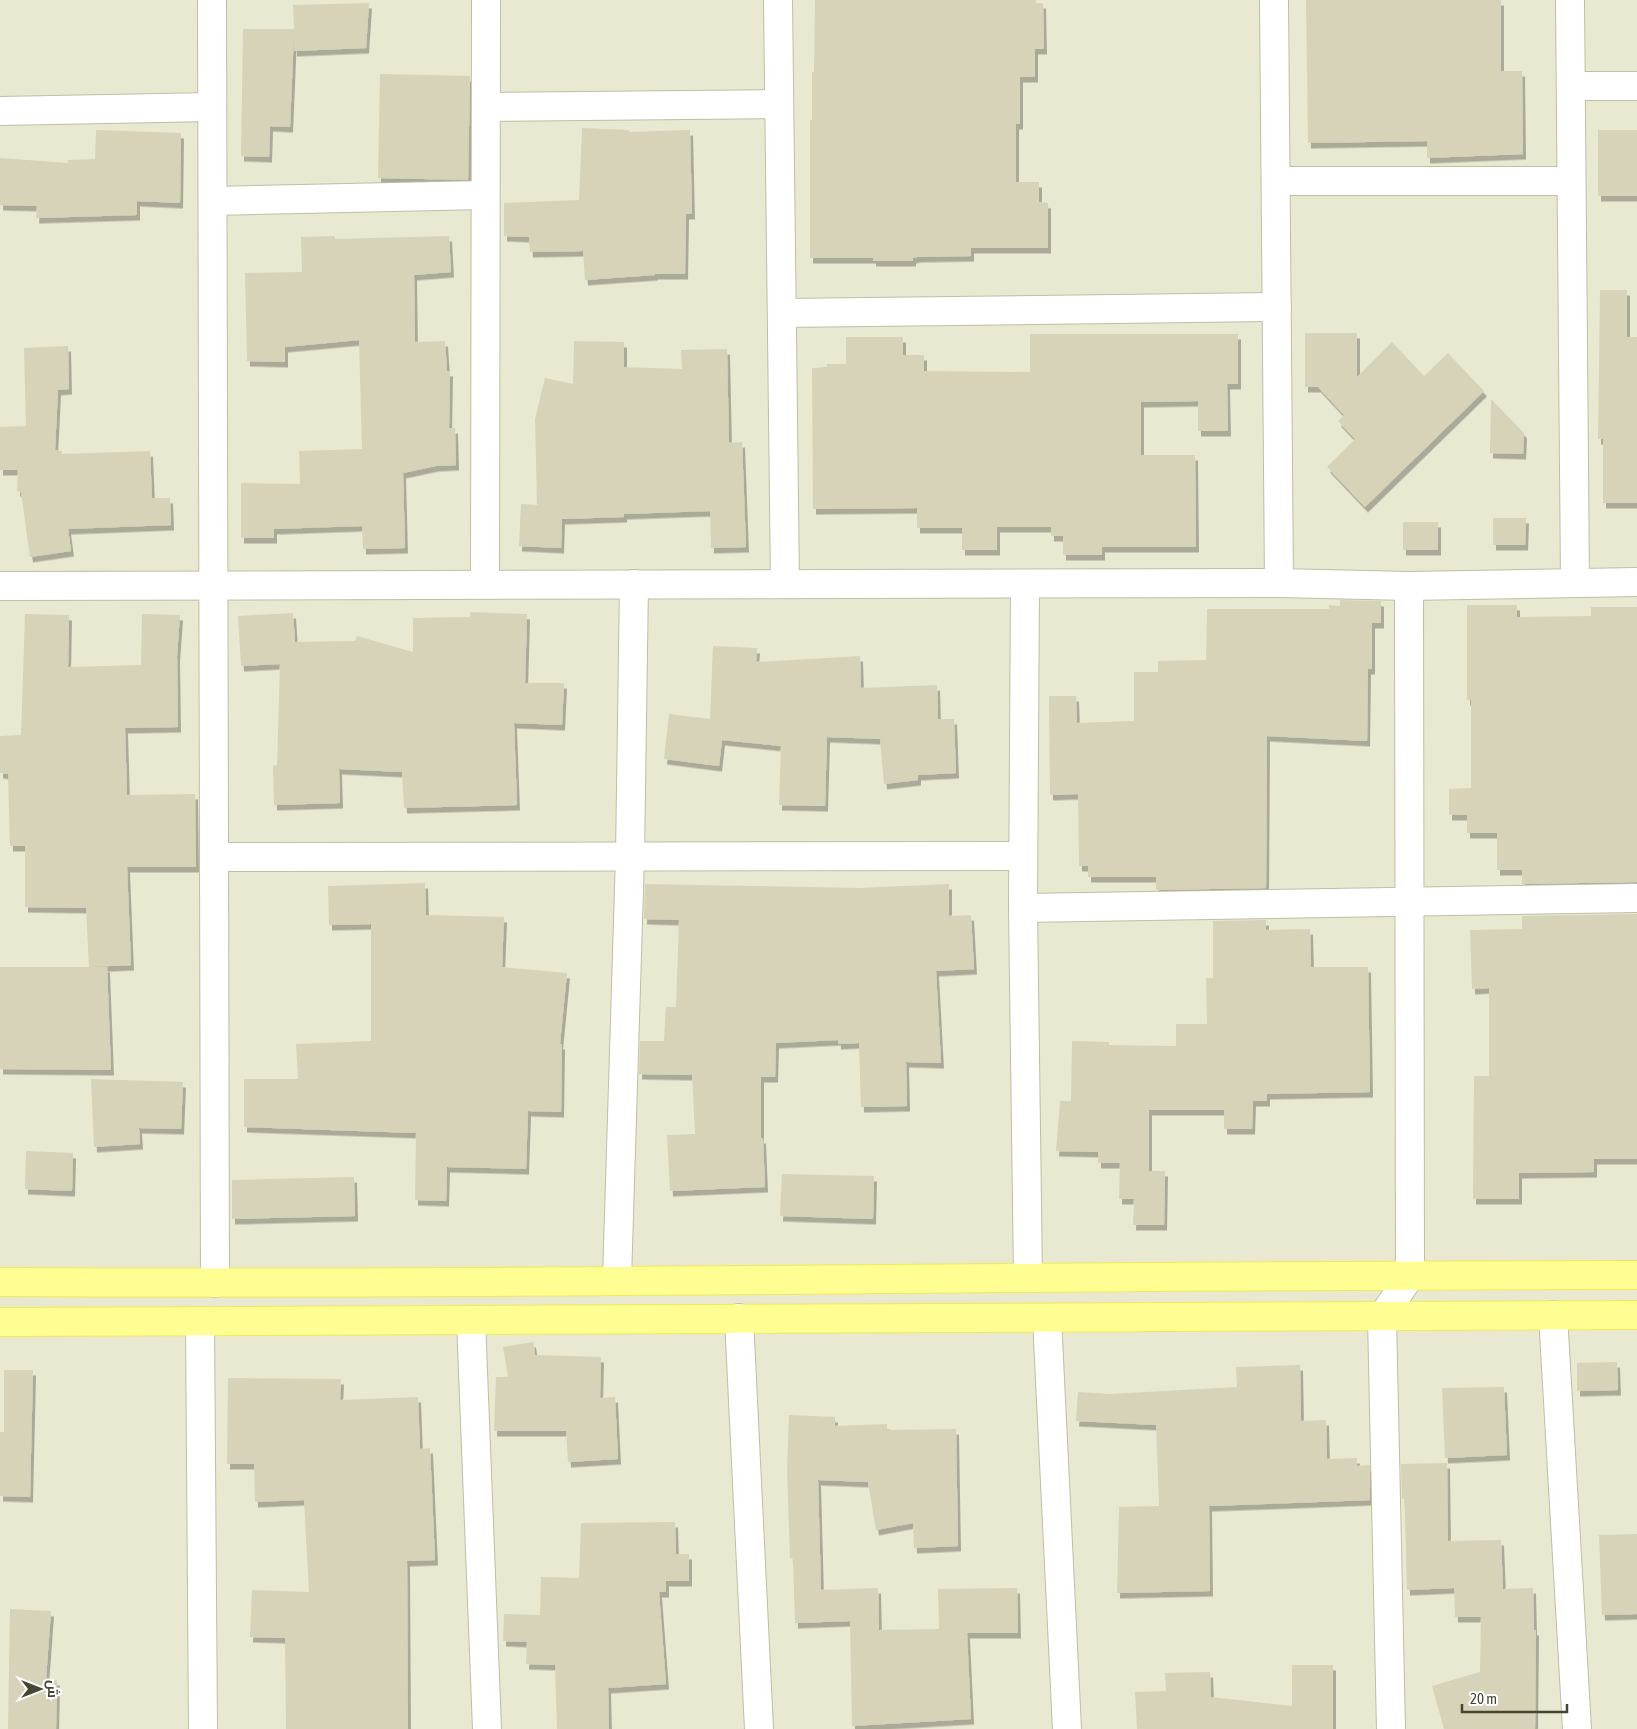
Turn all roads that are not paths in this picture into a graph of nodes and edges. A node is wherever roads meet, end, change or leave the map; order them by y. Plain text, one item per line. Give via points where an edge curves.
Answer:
1 (212, 0) edge
2 (486, 0) edge
3 (778, 0) edge
4 (1274, 0) edge
5 (1570, 0) edge
6 (1571, 86) junction
7 (1637, 86) edge
8 (779, 104) junction
9 (212, 107) junction
10 (487, 107) junction
11 (0, 111) edge
12 (1276, 181) junction
13 (1571, 181) junction
14 (485, 195) junction
15 (213, 202) junction
16 (1277, 307) junction
17 (782, 313) junction
18 (1637, 582) edge
19 (1279, 583) junction
20 (1575, 583) junction
21 (485, 584) junction
22 (634, 584) junction
23 (784, 584) junction
24 (1025, 584) junction
25 (214, 585) junction
26 (0, 586) edge
27 (1409, 586) junction
28 (630, 856) junction
29 (1023, 856) junction
30 (215, 857) junction
31 (1637, 898) edge
32 (1410, 901) junction
33 (1023, 908) junction
34 (1637, 1275) edge
35 (1410, 1276) junction
36 (1028, 1278) junction
37 (617, 1280) junction
38 (0, 1282) edge
39 (215, 1283) junction
40 (1553, 1315) junction
41 (1637, 1315) edge
42 (1382, 1317) junction
43 (739, 1318) junction
44 (1047, 1318) junction
45 (471, 1320) junction
46 (0, 1322) edge
47 (200, 1322) junction
48 (203, 1729) edge
49 (487, 1729) edge
50 (759, 1729) edge
51 (1067, 1729) edge
52 (1391, 1729) edge
53 (1576, 1729) edge

1 - 9 street
2 - 10 street
3 - 8 street
4 - 12 street
5 - 6 street
6 - 7 street
6 - 13 street
8 - 10 street
8 - 17 street
9 - 11 street
9 - 15 street
10 - 14 street
12 - 13 street
12 - 16 street
13 - 20 street
14 - 15 street
14 - 21 street
15 - 25 street
16 - 17 street
16 - 19 street
17 - 23 street
18 - 20 street
19 - 24 street
19 - 27 street
20 - 27 street
21 - 22 street
21 - 25 street
22 - 23 street
22 - 28 street
23 - 24 street
24 - 29 street
25 - 26 street
25 - 30 street
27 - 32 street
28 - 29 street
28 - 30 street
28 - 37 street
29 - 33 street
30 - 39 street
31 - 32 street
32 - 33 street
32 - 35 street
33 - 36 street
34 - 35 main road
35 - 36 main road
35 - 42 street
36 - 37 main road
37 - 39 main road
38 - 39 main road
40 - 41 main road
40 - 42 main road
40 - 53 street
42 - 44 main road
42 - 52 street
43 - 44 main road
43 - 45 main road
43 - 50 street
44 - 51 street
45 - 47 main road
45 - 49 street
46 - 47 main road
47 - 48 street

